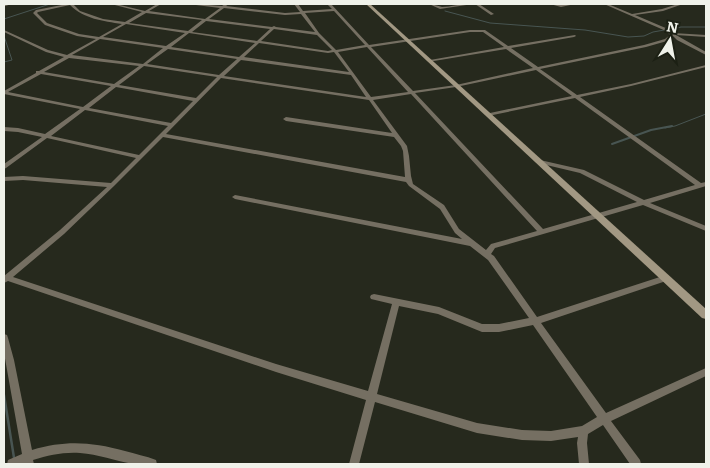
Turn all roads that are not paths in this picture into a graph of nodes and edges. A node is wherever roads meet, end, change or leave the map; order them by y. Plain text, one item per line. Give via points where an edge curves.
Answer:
1 (11, 4) edge
2 (71, 4) edge
3 (113, 4) edge
4 (158, 4) edge
5 (196, 4) edge
6 (296, 4) edge
7 (329, 4) edge
8 (368, 4) edge
9 (430, 4) edge
10 (471, 4) edge
11 (477, 4) edge
12 (552, 4) edge
13 (573, 4) edge
14 (606, 4) edge
15 (681, 4) edge
16 (4, 5) edge
17 (225, 5) edge
18 (264, 6) dead end
19 (335, 10) junction
20 (144, 12) junction
21 (268, 12) junction
22 (302, 13) junction
23 (492, 14) dead end
24 (630, 14) junction
25 (207, 19) junction
26 (124, 24) junction
27 (274, 28) junction
28 (4, 31) edge
29 (187, 33) junction
30 (318, 34) junction
31 (671, 34) junction
32 (574, 36) dead end
33 (706, 36) edge
34 (98, 38) junction
35 (407, 40) junction
36 (259, 42) junction
37 (368, 46) junction
38 (506, 47) junction
39 (167, 48) junction
40 (336, 52) junction
41 (706, 54) edge
42 (66, 56) junction
43 (242, 59) junction
44 (430, 61) junction
45 (143, 65) junction
46 (706, 66) edge
47 (537, 68) junction
48 (38, 72) junction
49 (350, 74) junction
50 (220, 78) junction
51 (116, 85) junction
52 (456, 86) junction
53 (412, 93) junction
54 (576, 97) junction
55 (369, 99) junction
56 (197, 100) junction
57 (85, 107) junction
58 (490, 115) junction
59 (286, 119) dead end
60 (172, 125) junction
61 (5, 129) edge
62 (162, 135) junction
63 (395, 136) junction
64 (46, 137) junction
65 (140, 156) junction
66 (540, 162) junction
67 (4, 167) edge
68 (4, 179) edge
69 (408, 180) junction
70 (112, 185) junction
71 (703, 185) edge
72 (235, 197) dead end
73 (645, 203) junction
74 (599, 217) junction
75 (706, 229) edge
76 (542, 232) junction
77 (473, 243) junction
78 (487, 253) junction
79 (666, 278) junction
80 (5, 279) edge
81 (374, 298) dead end
82 (396, 303) junction
83 (706, 315) edge
84 (535, 322) junction
85 (4, 338) edge
86 (7, 361) edge
87 (706, 372) edge
88 (373, 396) junction
89 (604, 420) junction
90 (584, 431) junction
91 (28, 460) edge
92 (12, 464) edge
93 (152, 464) edge
94 (354, 464) edge
95 (584, 464) edge
96 (636, 464) edge

1 - 16 main road
2 - 26 street via 88,16
2 - 34 street via 35,13 46,24 61,30
3 - 20 street
4 - 20 street
5 - 17 street
6 - 22 street
7 - 19 street
8 - 35 main road
9 - 10 street via 437,8
11 - 23 street
12 - 13 street
14 - 24 street
15 - 24 street
17 - 21 street
17 - 25 street
18 - 21 street
19 - 22 street
19 - 37 street
20 - 25 street
20 - 26 street
21 - 22 street
22 - 30 street
24 - 31 street
25 - 27 street
25 - 29 street
26 - 29 street
26 - 34 street
27 - 30 street
27 - 36 street
28 - 42 street
29 - 36 street
29 - 39 street
30 - 40 street
31 - 33 street
31 - 41 street
31 - 47 street via 666,40 645,46
32 - 38 street
34 - 39 street
34 - 42 street
35 - 37 street
35 - 38 street via 478,30
35 - 44 main road
36 - 40 street
36 - 43 street
37 - 40 street
37 - 53 street
38 - 44 street
38 - 47 street
39 - 43 street
39 - 45 street
40 - 49 street
42 - 45 street
42 - 48 street
43 - 49 street
43 - 50 street
44 - 52 main road
45 - 50 street
45 - 51 street
46 - 54 street
47 - 52 street
47 - 54 street
48 - 51 street
48 - 57 street via 4,93
49 - 55 street
50 - 55 street
50 - 56 street
51 - 56 street
51 - 57 street
52 - 53 street
52 - 58 main road
53 - 55 street
53 - 76 street
54 - 58 street
54 - 71 street
55 - 63 street
56 - 60 street
57 - 60 street
57 - 64 street
58 - 66 main road
59 - 63 street
60 - 62 street
61 - 64 street
62 - 65 street
62 - 69 street
63 - 69 street via 407,154
64 - 65 street
64 - 67 street
65 - 70 street
66 - 73 street via 582,171
66 - 74 main road
68 - 70 street
69 - 77 street via 442,207 457,231
70 - 80 street
71 - 73 street
72 - 77 street
73 - 74 street
73 - 75 street
74 - 76 street
74 - 79 main road
76 - 78 street via 492,246
77 - 78 street
78 - 84 street
79 - 83 main road
79 - 84 street
80 - 88 street via 276,368
81 - 82 street
82 - 84 street via 440,311 482,328
82 - 88 street
84 - 89 street
85 - 86 street
86 - 91 street
87 - 89 street
88 - 90 street via 496,432 551,436
88 - 94 street
89 - 90 street
89 - 96 street
90 - 95 street
91 - 92 street
91 - 93 street via 64,446 111,453

